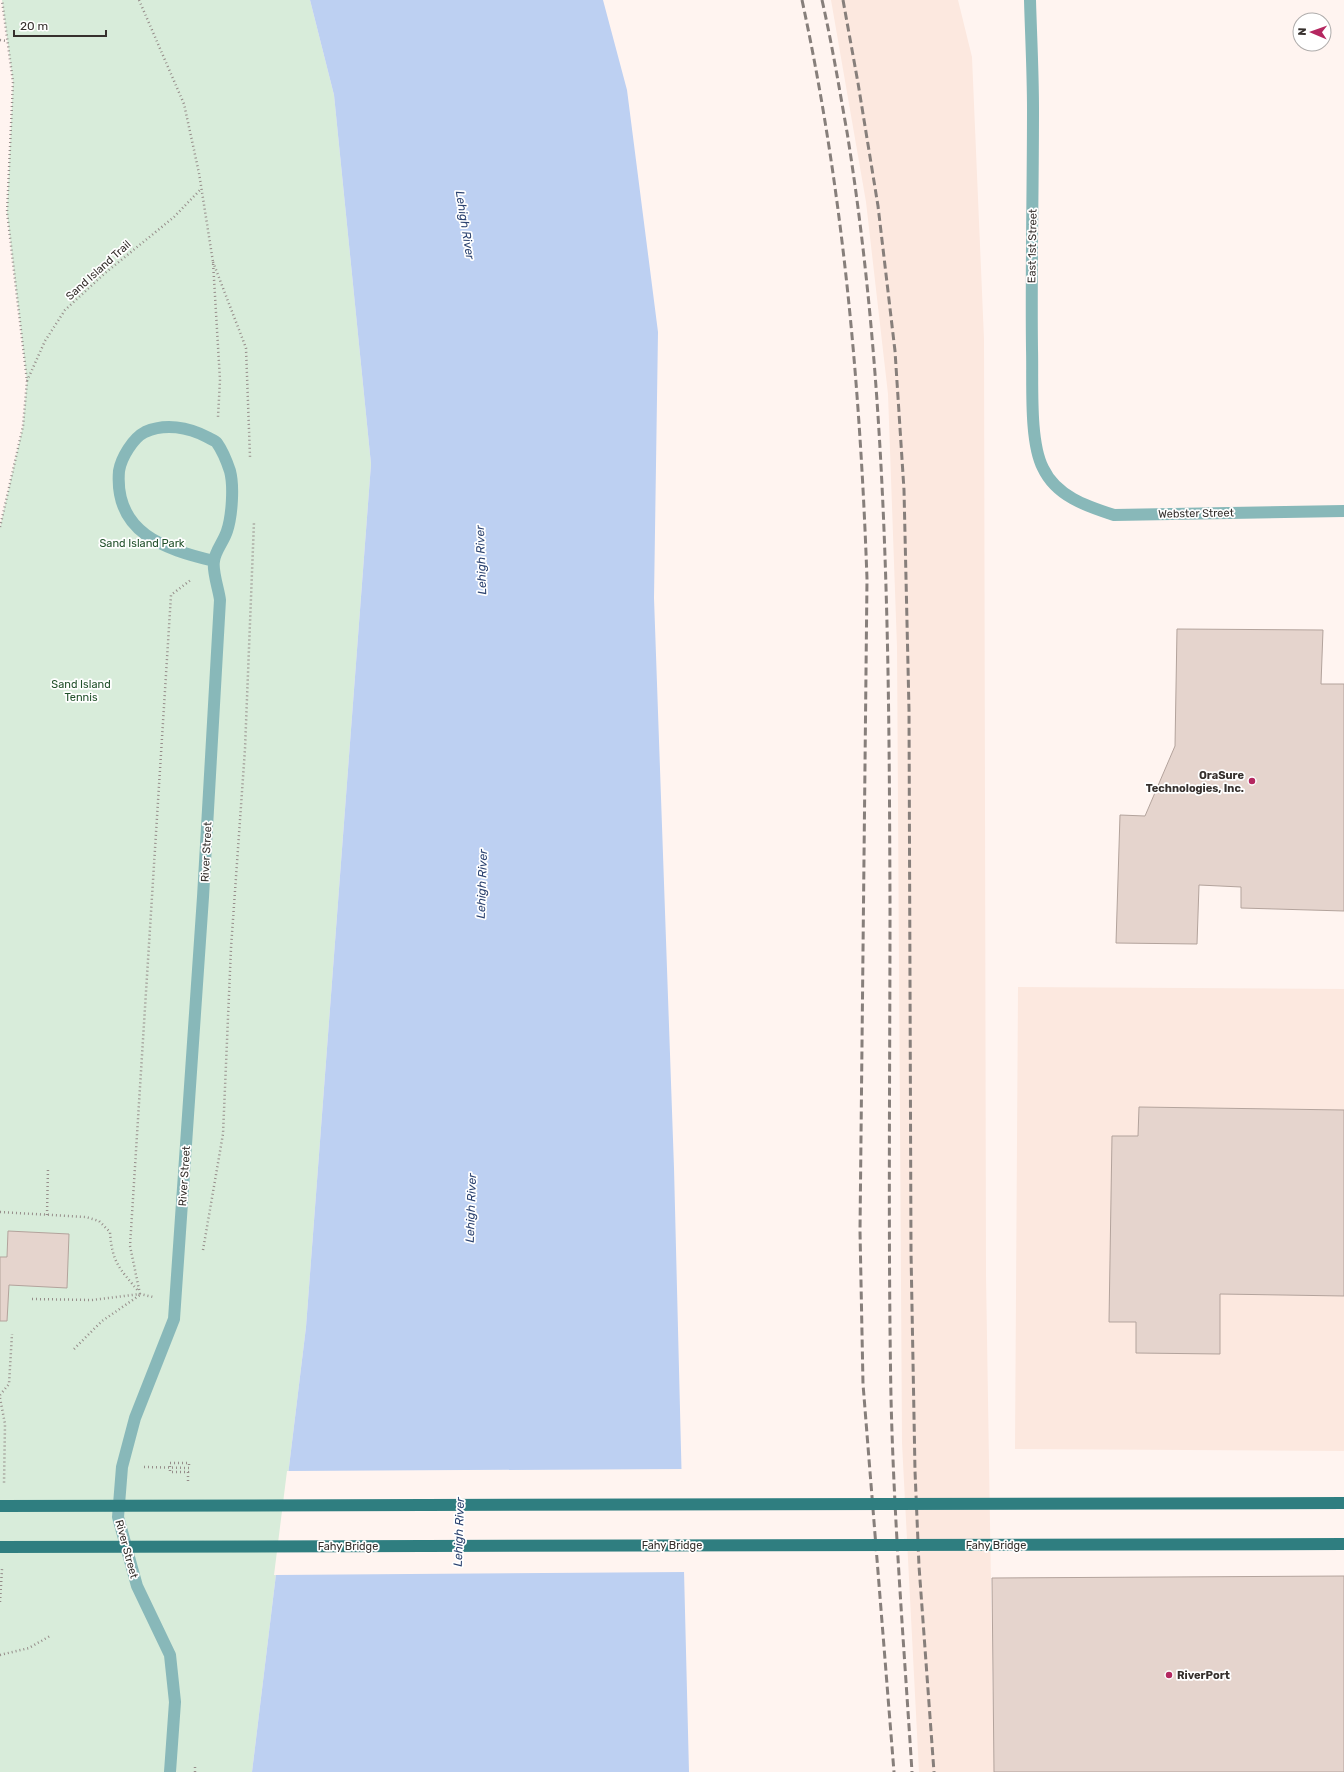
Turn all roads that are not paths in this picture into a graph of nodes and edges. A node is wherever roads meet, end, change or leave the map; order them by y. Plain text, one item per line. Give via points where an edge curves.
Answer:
1 (1030, 0) edge
2 (1055, 487) joint
3 (1344, 511) edge
4 (214, 561) junction
5 (1344, 1503) edge
6 (0, 1506) edge
7 (1344, 1544) edge
8 (0, 1547) edge
9 (170, 1772) edge

1 - 2 street, East 1st Street via 1033,108 1031,295 1035,448 1043,469
2 - 3 street, Webster Street via 1083,505 1114,515
4 - 4 street via 169,549 141,531 130,519 122,503 118,485 120,465 130,446 145,432 178,427 196,431 216,442 230,471 232,501 227,531
4 - 9 street, River Street via 220,600 174,1319 135,1418 122,1467 118,1517 137,1586 170,1655 175,1702
5 - 6 main road, bridge
7 - 8 main road, Fahy Bridge, bridge

